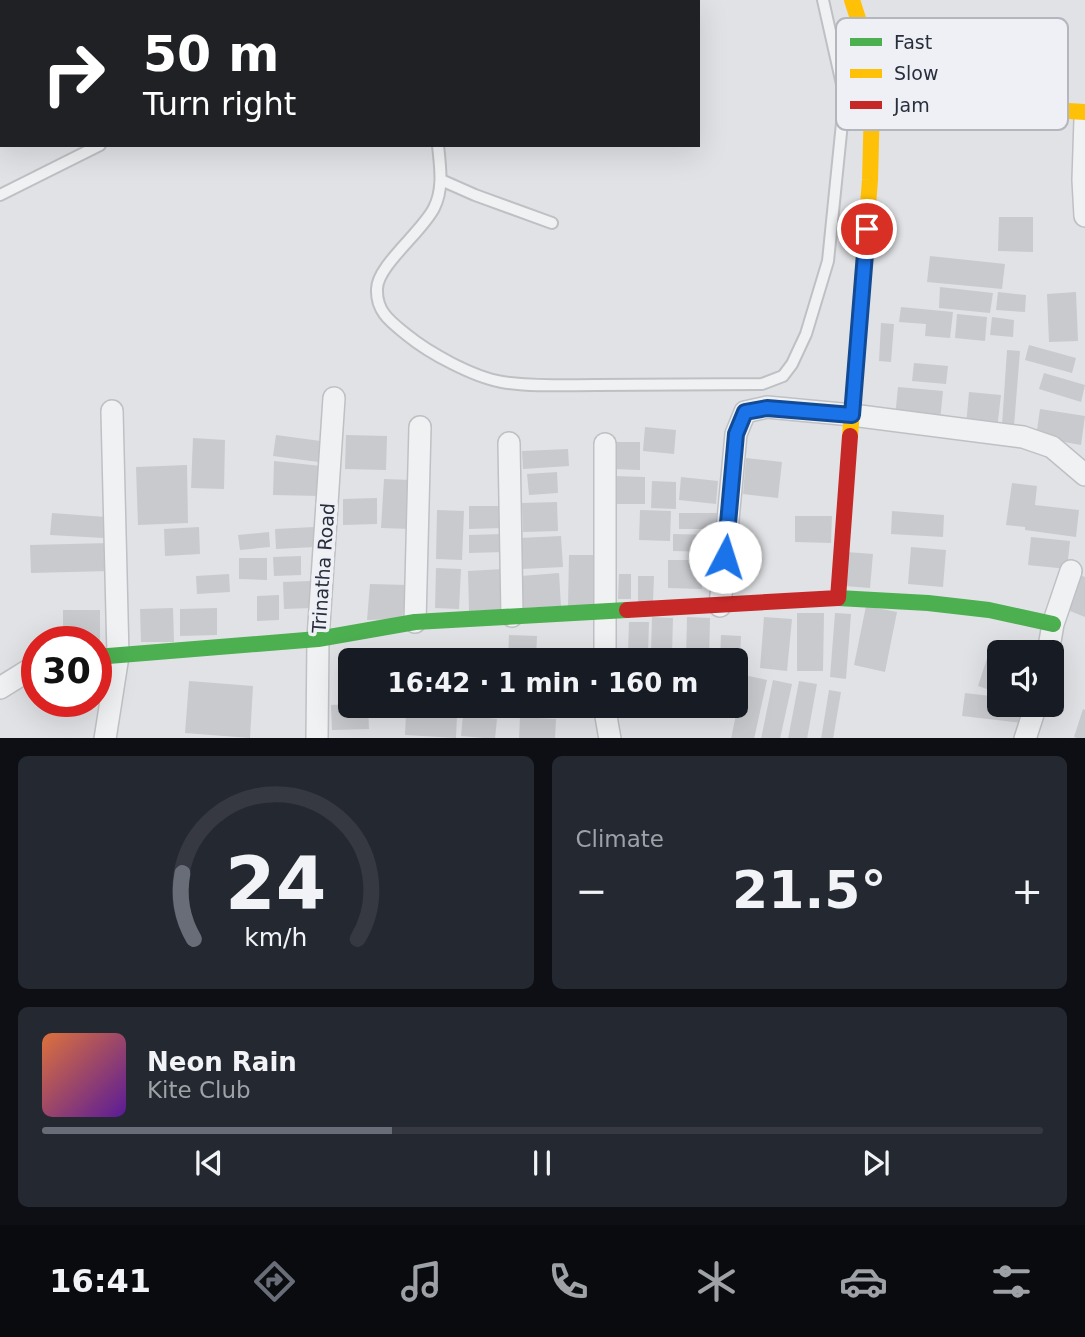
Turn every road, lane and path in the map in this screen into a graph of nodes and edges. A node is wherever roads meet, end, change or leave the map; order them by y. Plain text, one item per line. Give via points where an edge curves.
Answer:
1 (823, 0) edge
2 (852, 0) edge
3 (858, 18) edge
4 (836, 58) edge
5 (1085, 119) edge
6 (841, 130) edge
7 (871, 130) edge
8 (96, 147) edge
9 (438, 147) edge
10 (441, 180) junction
11 (0, 195) edge
12 (1085, 207) edge
13 (552, 223) dead end
14 (334, 398) dead end
15 (112, 411) dead end
16 (852, 415) junction
17 (420, 428) dead end
18 (509, 443) dead end
19 (606, 444) dead end
20 (1085, 456) edge
21 (1085, 475) edge
22 (1071, 571) dead end
23 (838, 598) junction
24 (720, 606) junction
25 (607, 611) junction
26 (512, 616) junction
27 (415, 622) junction
28 (1053, 624) junction
29 (108, 626) edge
30 (318, 639) junction
31 (1050, 640) edge
32 (605, 648) edge
33 (112, 657) edge
34 (21, 675) edge
35 (0, 688) edge
36 (106, 717) edge
37 (1032, 717) edge
38 (606, 718) edge
39 (105, 738) edge
40 (317, 738) edge
41 (610, 738) edge
42 (1026, 738) edge

1 - 4 lane
2 - 3 street
5 - 12 street
6 - 10 lane via 828,261 806,334 783,376 762,384 502,382 480,376 414,341 384,317 377,283 434,208
7 - 16 street
8 - 11 lane
9 - 10 lane
10 - 13 lane
14 - 30 street, Trinatha Road
15 - 29 street
16 - 21 street via 1023,437 1052,447
16 - 23 street
16 - 24 street via 767,408 745,412 736,434
17 - 27 street
18 - 26 street
19 - 25 street
20 - 21 street
22 - 28 street
23 - 24 street
23 - 28 street via 977,608
24 - 25 street
25 - 26 street
25 - 32 street
26 - 27 street
27 - 30 street
28 - 31 street
30 - 33 street
30 - 40 street, Trinatha Road
34 - 35 street
36 - 39 street
37 - 42 street
38 - 41 street

